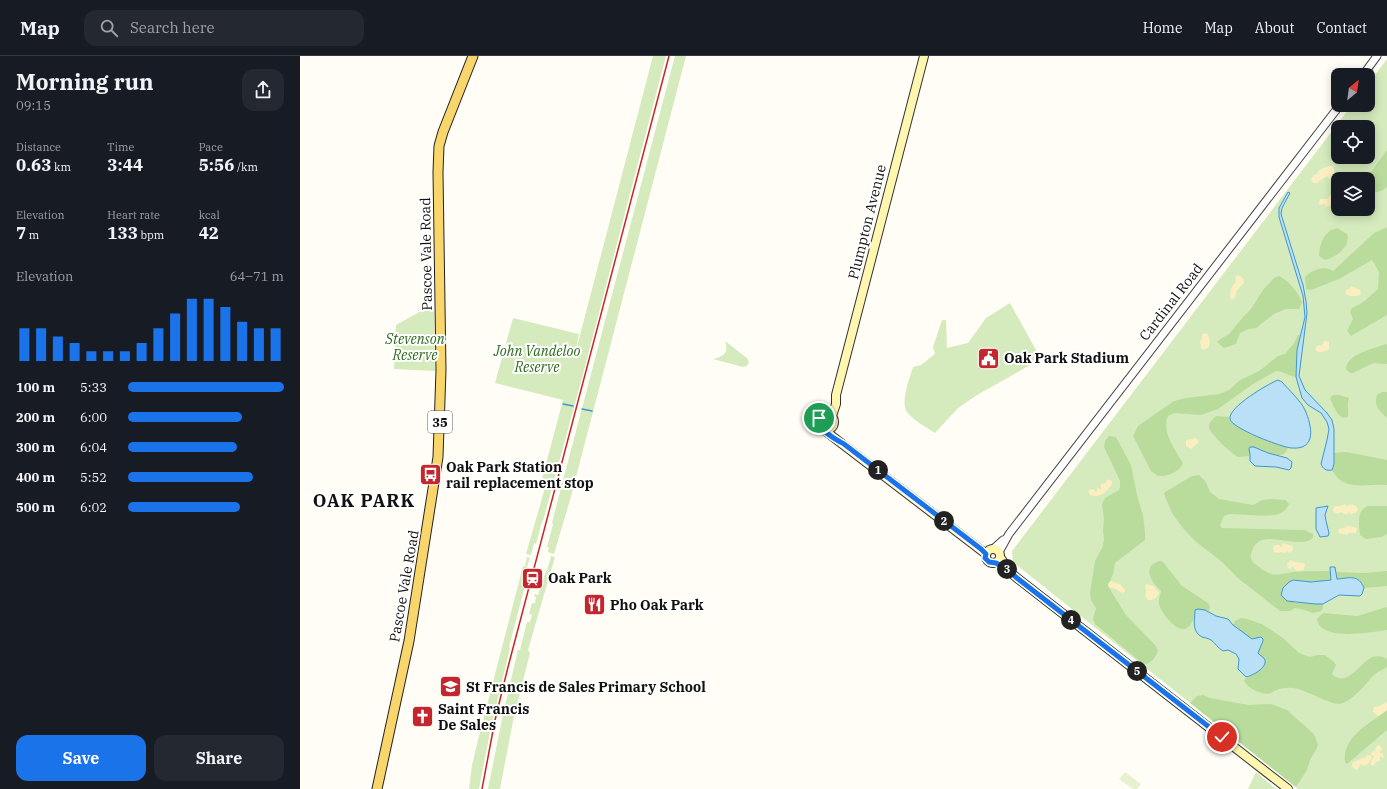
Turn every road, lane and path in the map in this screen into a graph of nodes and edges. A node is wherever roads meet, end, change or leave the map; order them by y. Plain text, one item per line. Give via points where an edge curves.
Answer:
1 (473, 56) edge
2 (924, 56) edge
3 (1377, 56) edge
4 (1368, 68) edge
5 (1335, 112) edge
6 (829, 415) junction
7 (833, 426) junction
8 (824, 430) junction
9 (844, 444) junction
10 (994, 554) junction
11 (377, 789) edge
12 (1288, 789) edge

1 - 11 main road, Pascoe Vale Road / 35 via 439,146 441,370 438,457 410,636
2 - 6 main road, Plumpton Avenue via 836,395 836,404
3 - 4 street
5 - 10 street, Cardinal Road
6 - 7 main road via 834,421
6 - 8 main road via 820,416 818,422
7 - 8 main road
7 - 9 main road
8 - 9 main road
9 - 10 main road via 972,542
10 - 12 main road via 1017,578

